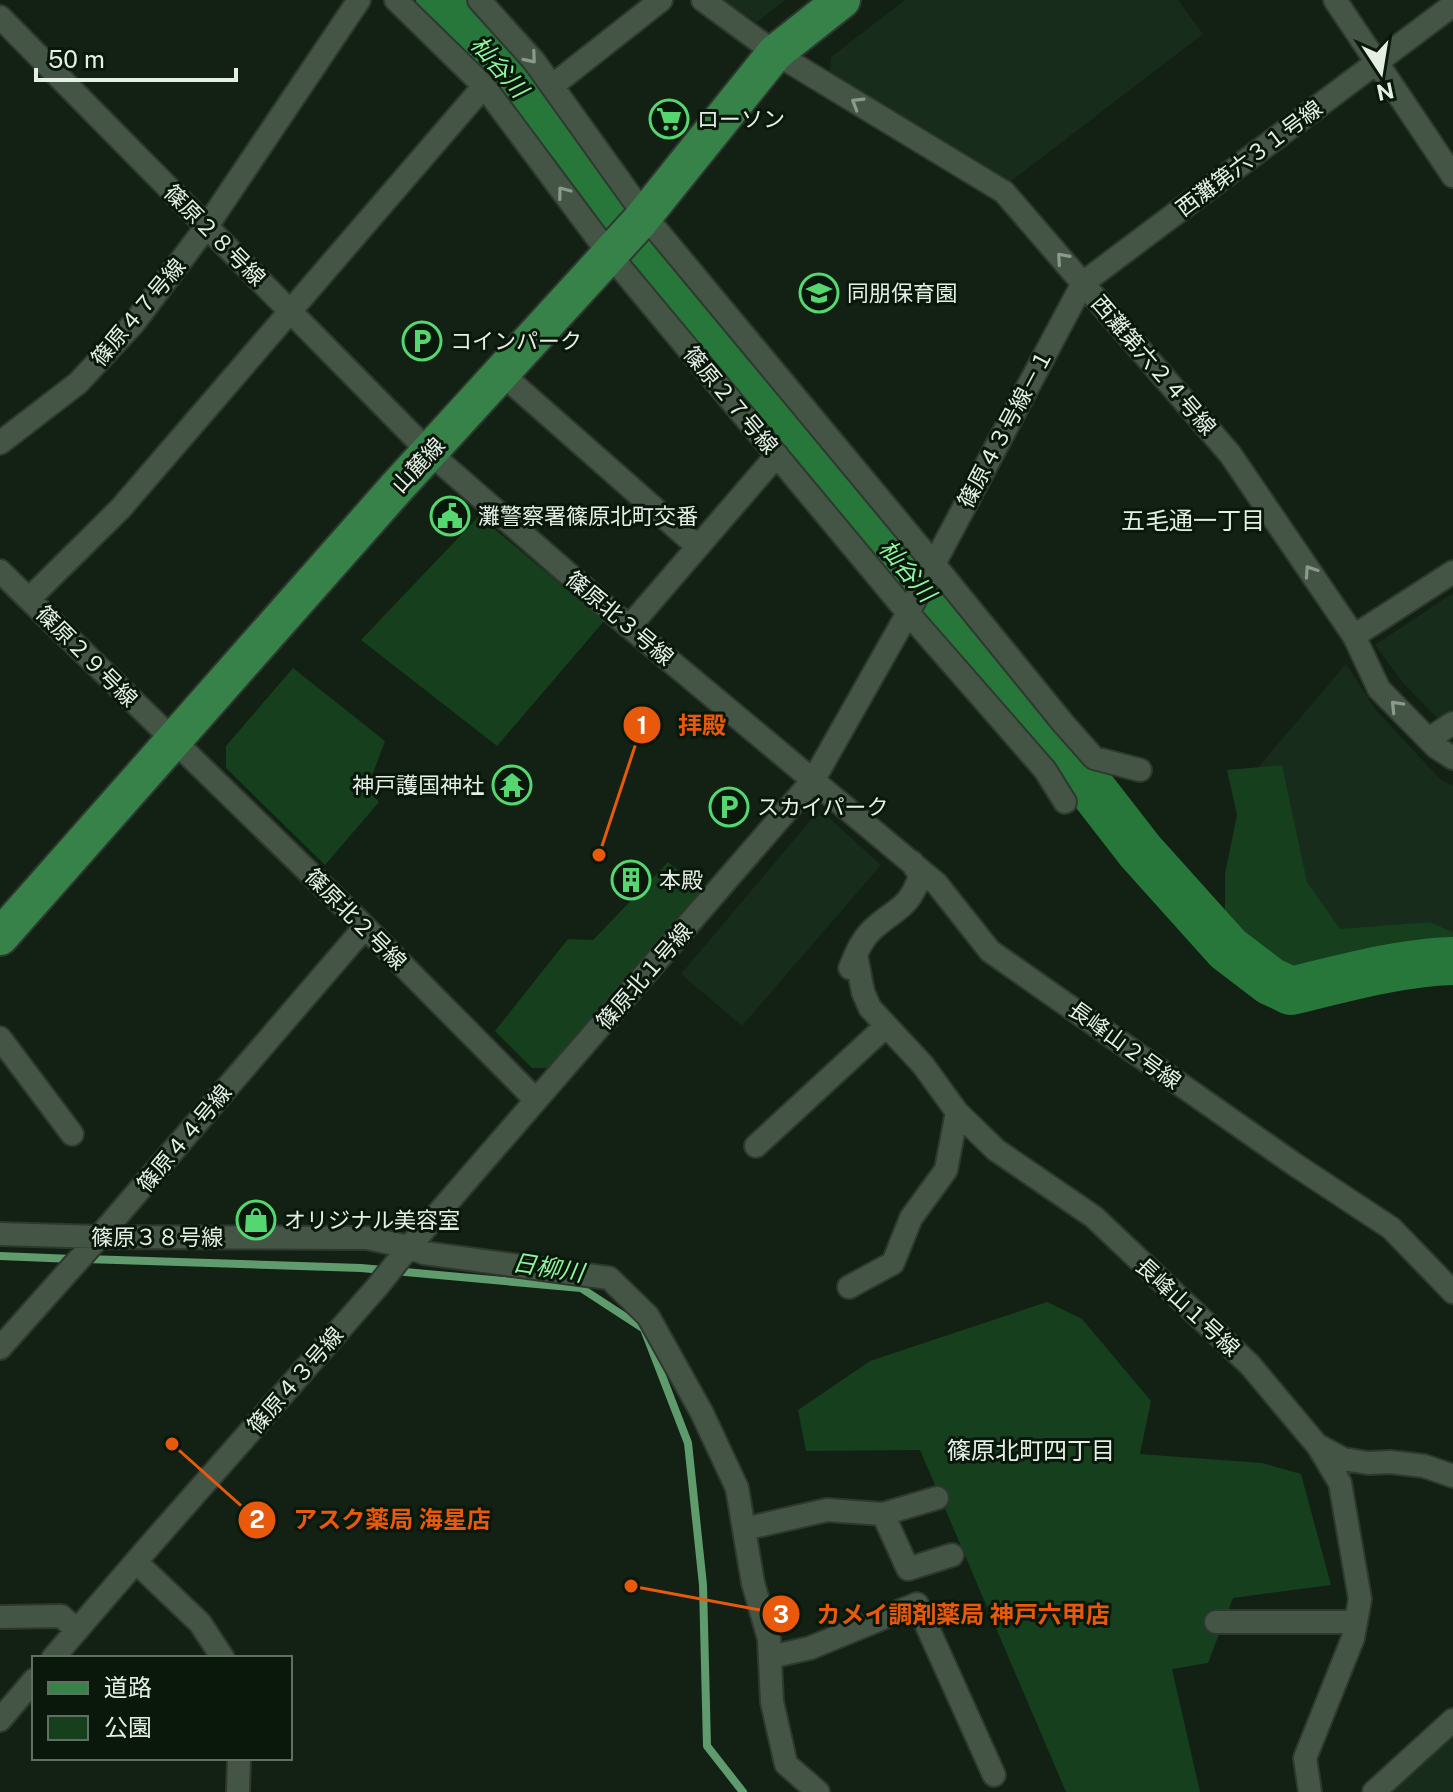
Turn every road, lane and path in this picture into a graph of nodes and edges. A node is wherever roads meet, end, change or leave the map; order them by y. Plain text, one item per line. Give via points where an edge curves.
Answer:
1 (359, 0) edge
2 (396, 0) edge
3 (479, 0) edge
4 (661, 0) edge
5 (703, 0) edge
6 (842, 0) edge
7 (1335, 0) edge
8 (1453, 5) edge
9 (0, 17) edge
10 (775, 53) junction
11 (1377, 61) junction
12 (484, 86) junction
13 (552, 86) junction
14 (1453, 176) edge
15 (642, 219) junction
16 (207, 226) junction
17 (612, 252) junction
18 (1083, 283) junction
19 (290, 311) junction
20 (502, 374) junction
21 (0, 443) edge
22 (430, 453) junction
23 (777, 455) junction
24 (697, 546) junction
25 (931, 568) junction
26 (0, 571) edge
27 (1453, 572) edge
28 (29, 599) junction
29 (910, 609) junction
30 (629, 627) junction
31 (1354, 636) junction
32 (1453, 723) edge
33 (1429, 739) junction
34 (173, 741) junction
35 (1453, 758) edge
36 (1140, 770) dead end
37 (814, 779) junction
38 (1065, 802) dead end
39 (912, 862) junction
40 (365, 927) junction
41 (0, 937) edge
42 (880, 1031) junction
43 (0, 1038) edge
44 (536, 1100) junction
45 (957, 1112) junction
46 (72, 1134) dead end
47 (756, 1146) dead end
48 (0, 1234) edge
49 (96, 1240) junction
50 (406, 1251) junction
51 (849, 1287) dead end
52 (1453, 1292) edge
53 (0, 1348) edge
54 (1317, 1445) junction
55 (1453, 1476) edge
56 (937, 1498) dead end
57 (883, 1514) junction
58 (744, 1529) junction
59 (952, 1555) dead end
60 (136, 1562) junction
61 (0, 1617) edge
62 (1216, 1622) dead end
63 (1356, 1622) junction
64 (77, 1630) junction
65 (55, 1656) edge
66 (222, 1656) edge
67 (770, 1657) junction
68 (32, 1682) edge
69 (0, 1720) edge
70 (1453, 1720) edge
71 (239, 1760) edge
72 (994, 1775) dead end
73 (238, 1792) edge
74 (818, 1792) edge
75 (1310, 1792) edge
76 (1374, 1792) edge

1 - 16 street, 篠原４７号線
2 - 12 street, 篠原２７号線
3 -> 13 street
4 - 13 street
5 - 10 street, 西灘第六２４号線
6 - 10 main road, 山麓線
7 - 11 street
8 - 11 street, 西灘第六３１号線
9 - 16 street, 篠原２８号線
10 - 15 main road, 山麓線
18 -> 10 street, 西灘第六２４号線 via 1004,192
11 - 14 street
11 - 18 street, 西灘第六３１号線
17 -> 12 street, 篠原２７号線
12 - 19 street
13 - 15 street
15 - 17 main road, 山麓線
15 - 25 street
16 - 19 street, 篠原２８号線
16 - 21 street, 篠原４７号線 via 134,323 78,383
17 - 20 main road, 山麓線
17 - 23 street, 篠原２７号線
18 - 25 street, 篠原４３号線－１
31 -> 18 street, 西灘第六２４号線 via 1230,454
19 - 22 street, 篠原２８号線
19 - 28 street via 121,508
20 - 22 main road, 山麓線
20 - 24 street
22 - 30 street, 篠原北３号線
22 - 34 main road, 山麓線
23 - 24 street
23 - 29 street, 篠原２７号線
24 - 30 street
25 - 29 street, 篠原４３号線－１
25 - 36 street via 1094,758
26 - 28 street, 篠原２９号線
27 - 31 street
28 - 34 street, 篠原２９号線
29 - 37 street
29 - 38 street, 篠原２７号線 via 1045,770
30 - 37 street, 篠原北３号線
33 -> 31 street, 西灘第六２４号線 via 1379,689
32 - 33 street
33 - 35 street, 西灘第六２４号線
34 - 40 street, 篠原北２号線
34 - 41 main road, 山麓線
37 - 39 street, 長峰山２号線
37 - 44 street, 篠原北１号線
39 - 42 street, 長峰山１号線 via 920,876 914,893 872,929 856,955 863,992
39 - 52 street, 長峰山２号線 via 937,884 990,951 1391,1228
40 - 44 street, 篠原北２号線
40 - 49 street, 篠原４４号線
42 - 45 street, 長峰山１号線 via 923,1065
42 - 47 street
43 - 46 street
44 - 50 street, 篠原４３号線
45 - 51 street via 946,1170 911,1218 893,1263
45 - 54 street, 長峰山１号線 via 996,1150 1094,1217 1250,1365
48 - 49 street, 篠原３８号線
49 - 50 street, 篠原３８号線 via 367,1238
49 - 53 street, 篠原４４号線
50 - 58 street, 篠原３８号線 via 609,1278 648,1316 702,1413 737,1488
50 - 60 street, 篠原４３号線
54 - 55 street, 長峰山１号線 via 1343,1459 1424,1466
54 - 63 street via 1340,1483 1360,1599
56 - 57 street
57 - 58 street via 827,1510
57 - 59 street via 908,1569
58 - 67 street, 篠原３８号線
60 - 64 street, 篠原４３号線
60 - 66 street via 200,1623
61 - 64 street via 61,1616
62 - 63 street
63 - 75 street via 1305,1758
64 - 65 street, 篠原４３号線
67 - 72 street via 810,1648 917,1604
67 - 74 street, 篠原３８号線 via 772,1702 786,1764
68 - 69 street
70 - 76 street
71 - 73 street

